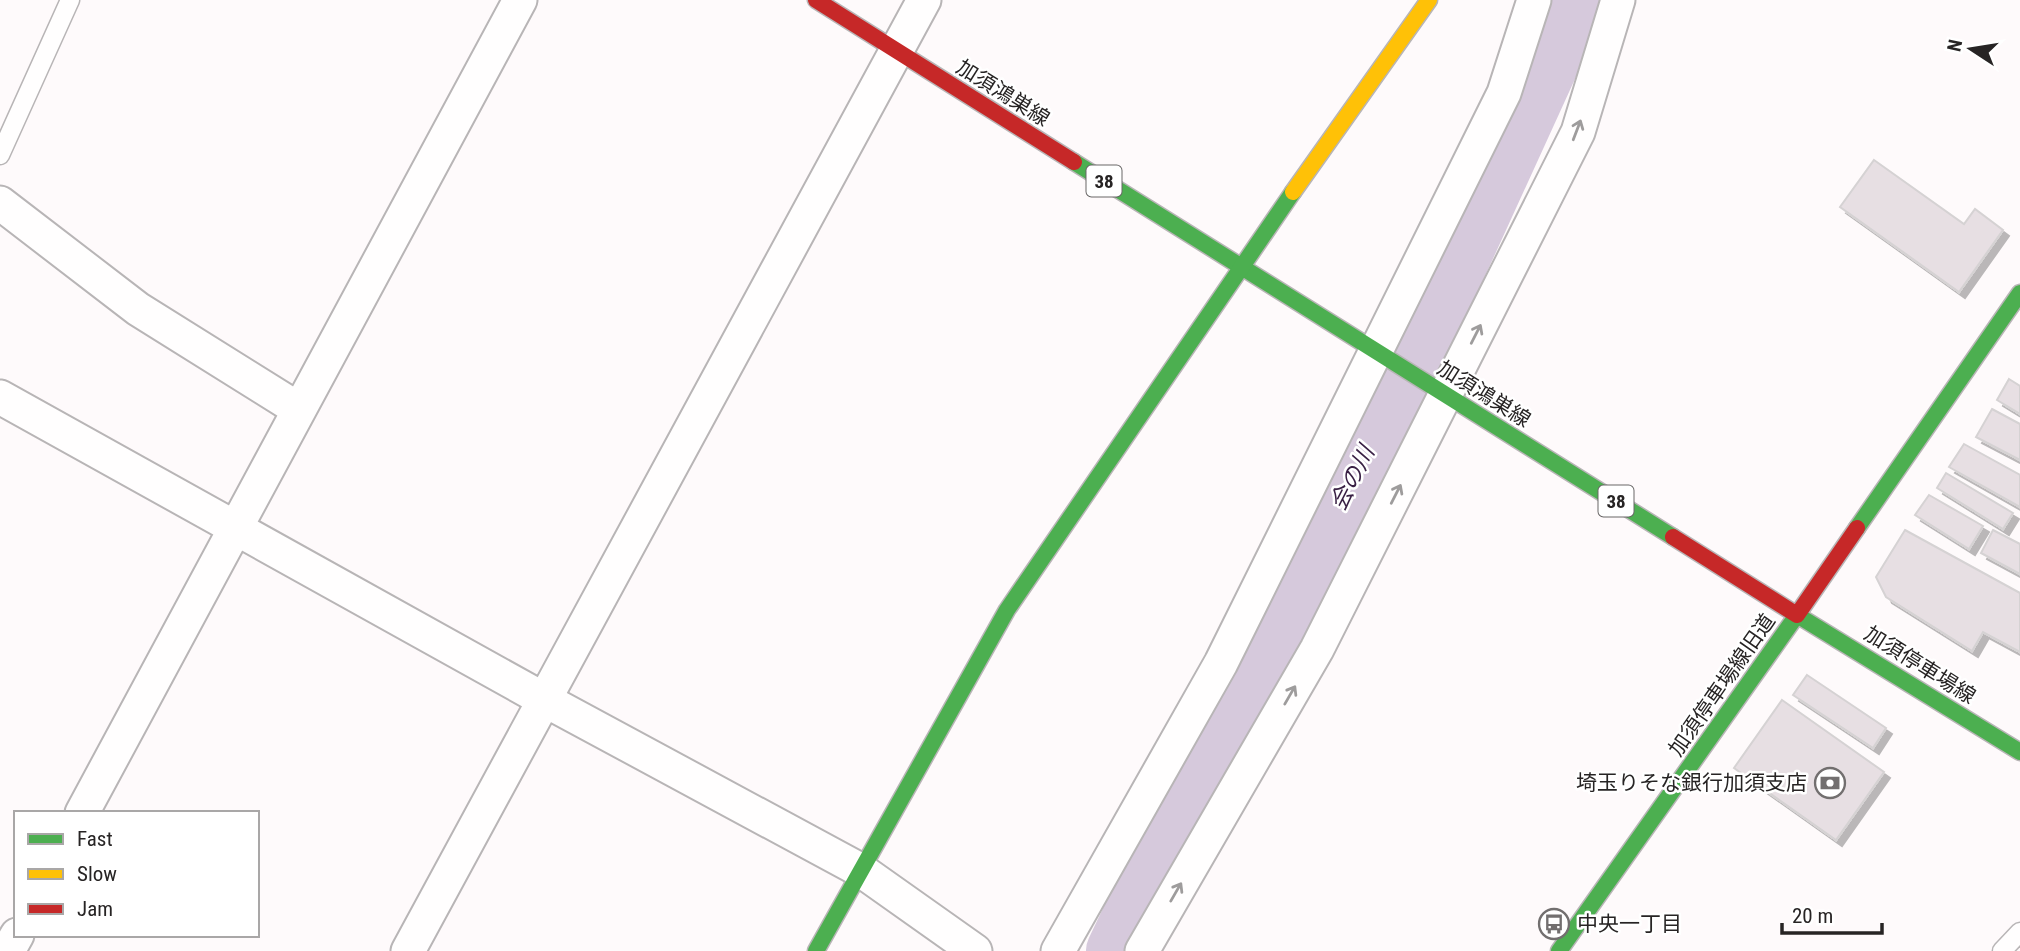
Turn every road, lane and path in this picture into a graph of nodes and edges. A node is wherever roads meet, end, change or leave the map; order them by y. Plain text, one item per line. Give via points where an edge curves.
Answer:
1 (70, 0) edge
2 (520, 0) edge
3 (816, 0) edge
4 (924, 0) edge
5 (1429, 0) edge
6 (1534, 0) edge
7 (1618, 0) edge
8 (896, 50) junction
9 (0, 155) edge
10 (0, 203) edge
11 (1240, 267) junction
12 (2020, 293) edge
13 (1385, 356) junction
14 (1440, 391) junction
15 (0, 397) edge
16 (298, 409) junction
17 (233, 528) junction
18 (1797, 615) junction
19 (542, 699) junction
20 (2020, 752) edge
21 (83, 811) edge
22 (862, 871) junction
23 (2020, 932) edge
24 (408, 951) edge
25 (816, 951) edge
26 (975, 951) edge
27 (1058, 951) edge
28 (1142, 951) edge
29 (1559, 951) edge
30 (2003, 951) edge

1 - 9 lane
2 - 16 street
3 - 8 main road, 加須鴻巣線 / 38
4 - 8 street
5 - 11 main road
6 - 13 street via 1504,93
14 -> 7 street via 1578,132
8 - 11 main road, 加須鴻巣線 / 38
8 - 19 street
10 - 16 street via 138,309
11 - 13 main road, 加須鴻巣線 / 38
11 - 22 main road via 1007,610
12 - 18 main road
13 - 14 main road, 加須鴻巣線 / 38
13 - 27 street via 1222,663
14 - 18 main road, 加須鴻巣線 / 38
28 -> 14 street via 1317,649
15 - 17 street
16 - 17 street
17 - 19 street
17 - 21 street
18 - 20 main road, 加須停車場線
18 - 29 main road, 加須停車場線旧道
19 - 22 street
19 - 24 street
22 - 25 main road
22 - 26 street
23 - 30 lane

